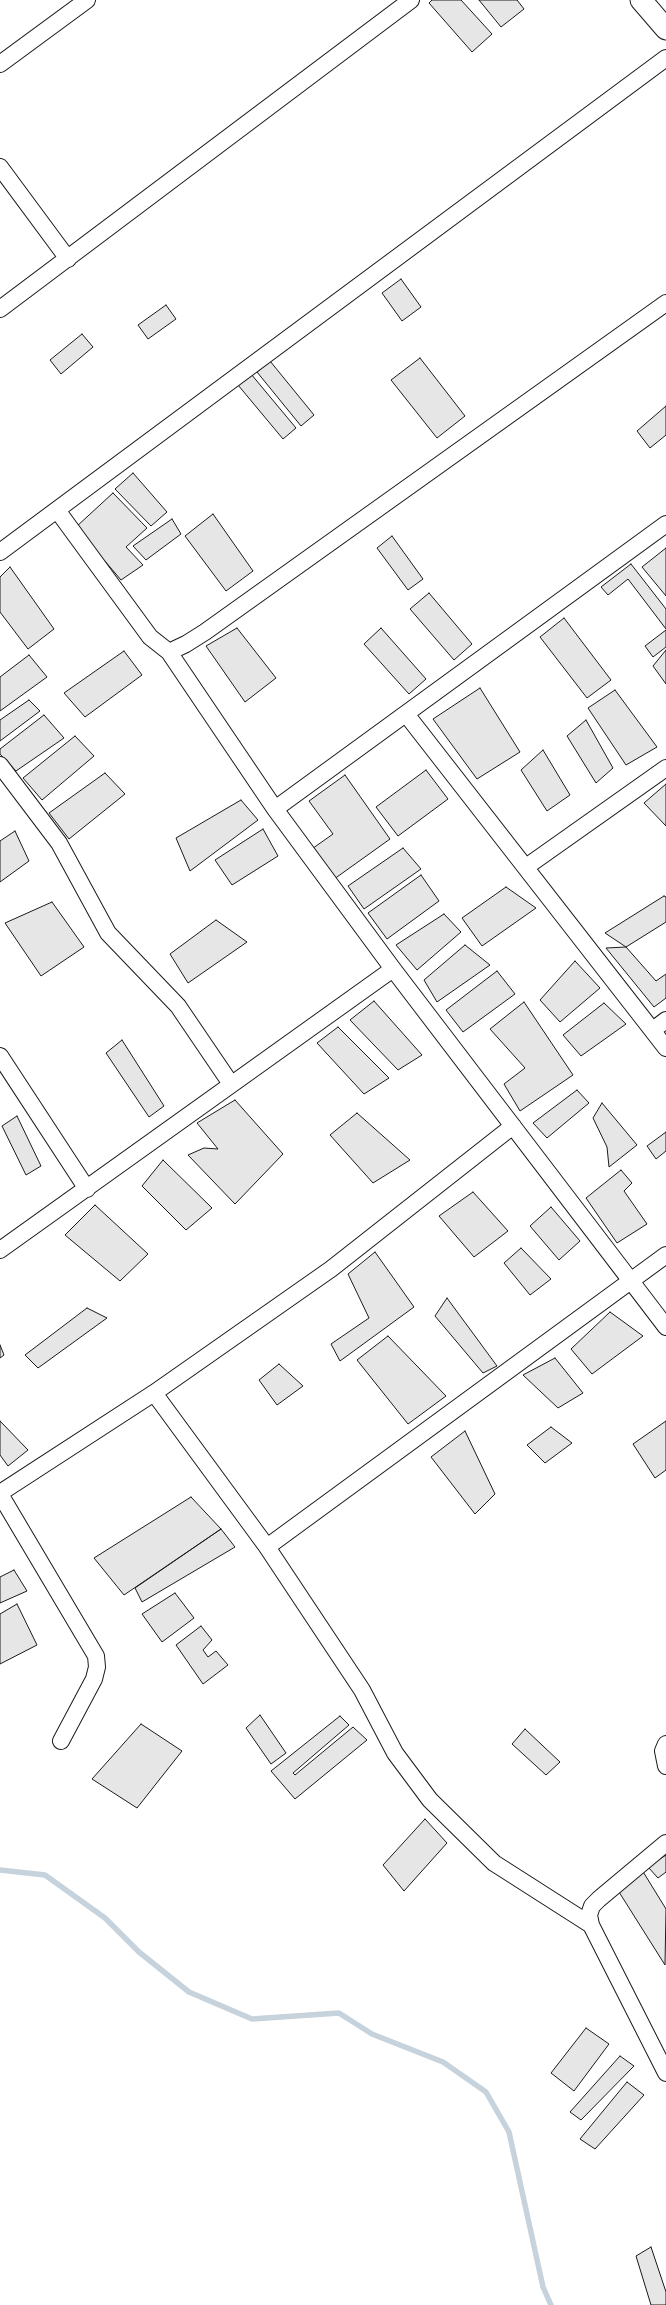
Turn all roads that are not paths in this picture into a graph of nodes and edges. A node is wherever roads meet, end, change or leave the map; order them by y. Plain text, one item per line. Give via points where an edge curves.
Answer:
1 (87, 0) edge
2 (411, 0) edge
3 (641, 0) edge
4 (666, 29) edge
5 (666, 58) edge
6 (0, 64) edge
7 (0, 167) edge
8 (68, 258) junction
9 (666, 303) edge
10 (0, 309) edge
11 (57, 510) junction
12 (666, 524) edge
13 (0, 552) edge
14 (169, 652) junction
15 (406, 714) junction
16 (0, 765) edge
17 (666, 768) edge
18 (275, 809) junction
19 (526, 867) junction
20 (393, 969) junction
21 (666, 1020) edge
22 (653, 1030) junction
23 (666, 1048) edge
24 (0, 1056) edge
25 (231, 1084) junction
26 (513, 1126) junction
27 (87, 1189) junction
28 (0, 1250) edge
29 (666, 1255) edge
30 (631, 1280) junction
31 (666, 1327) edge
32 (154, 1393) junction
33 (0, 1494) edge
34 (267, 1547) junction
35 (61, 1741) dead end
36 (666, 1744) edge
37 (666, 1766) edge
38 (666, 1843) edge
39 (591, 1925) junction
40 (666, 2073) edge

1 - 6 street
2 - 8 street
3 - 4 street
5 - 11 street
7 - 8 street
8 - 10 street
9 - 14 street via 205,632
11 - 13 street
11 - 14 street via 150,637
12 - 15 street
14 - 18 street
15 - 18 street
15 - 19 street
16 - 25 street via 59,843 108,933 178,1006
17 - 19 street
18 - 20 street
19 - 22 street
20 - 25 street
20 - 26 street
21 - 22 street
22 - 23 street
24 - 27 street
25 - 27 street
26 - 30 street
26 - 32 street via 331,1269
27 - 28 street
29 - 30 street
30 - 31 street
30 - 34 street
32 - 33 street
32 - 34 street
33 - 35 street via 96,1656 94,1680
34 - 39 street via 362,1690 395,1753 430,1800 494,1863
36 - 37 street via 663,1750
38 - 39 street via 592,1906 588,1915
39 - 40 street

